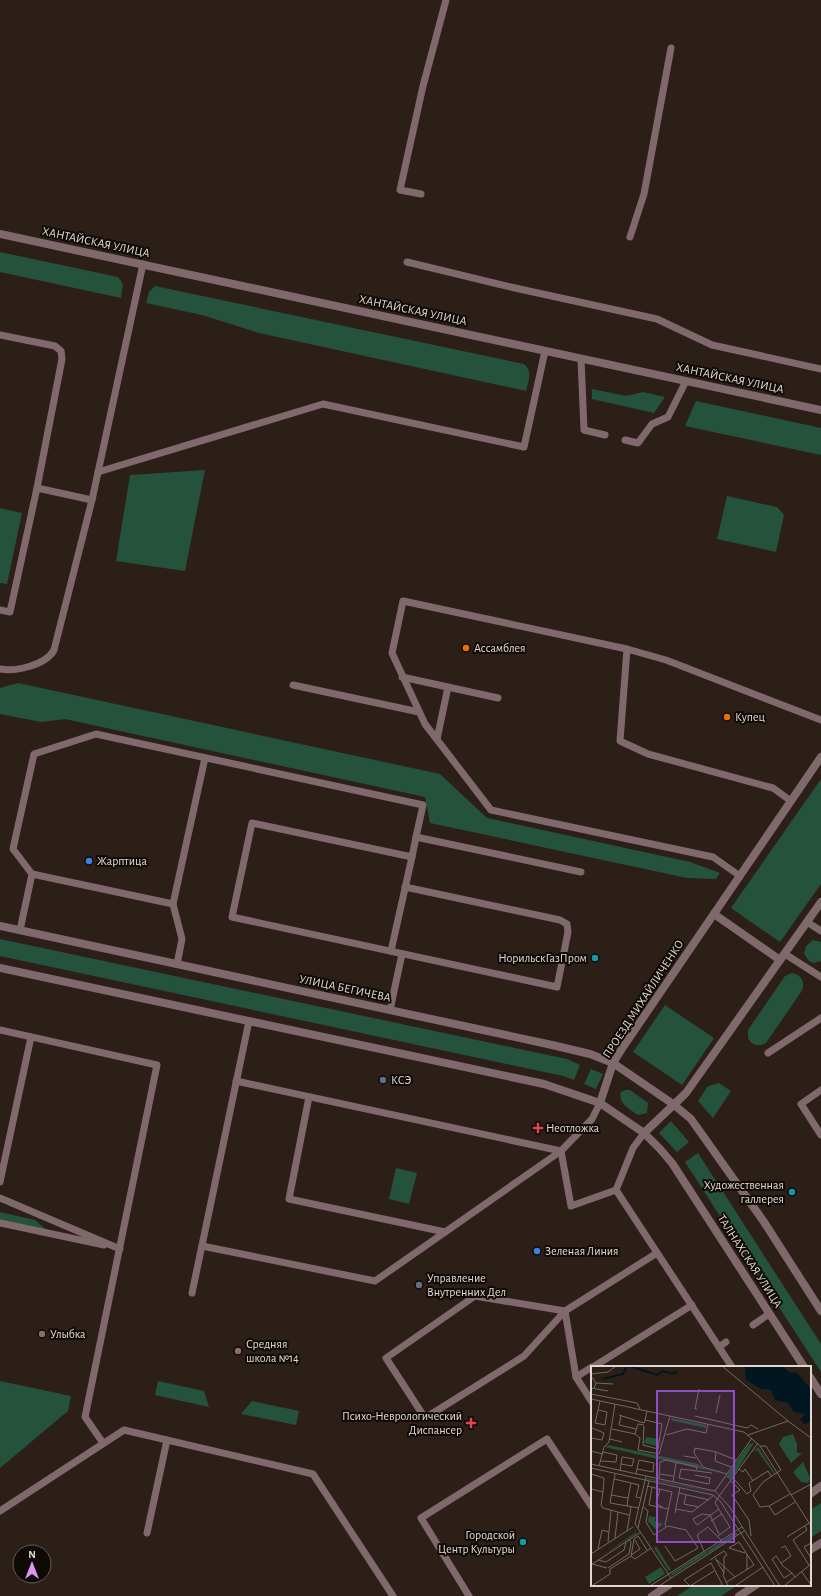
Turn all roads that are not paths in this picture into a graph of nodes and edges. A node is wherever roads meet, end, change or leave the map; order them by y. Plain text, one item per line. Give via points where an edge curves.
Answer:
1 (446, 0) edge
2 (671, 48) dead end
3 (421, 194) dead end
4 (0, 234) edge
5 (630, 237) dead end
6 (407, 262) dead end
7 (143, 264) junction
8 (0, 334) edge
9 (545, 351) junction
10 (581, 359) junction
11 (821, 369) edge
12 (686, 381) junction
13 (821, 410) edge
14 (605, 435) dead end
15 (625, 440) dead end
16 (98, 472) junction
17 (37, 488) junction
18 (92, 500) junction
19 (0, 610) edge
20 (627, 649) junction
21 (0, 669) edge
22 (402, 677) junction
23 (294, 685) dead end
24 (448, 687) junction
25 (498, 698) dead end
26 (419, 712) junction
27 (821, 720) edge
28 (437, 739) junction
29 (821, 757) edge
30 (205, 758) junction
31 (791, 801) junction
32 (416, 836) junction
33 (412, 857) junction
34 (581, 872) dead end
35 (32, 874) junction
36 (740, 876) junction
37 (406, 887) junction
38 (821, 902) edge
39 (173, 904) junction
40 (714, 914) junction
41 (807, 922) junction
42 (0, 926) edge
43 (20, 930) junction
44 (821, 931) edge
45 (392, 951) junction
46 (402, 954) junction
47 (782, 957) junction
48 (177, 964) junction
49 (0, 968) edge
50 (821, 977) edge
51 (390, 1010) junction
52 (821, 1018) edge
53 (249, 1021) junction
54 (0, 1030) edge
55 (31, 1037) junction
56 (768, 1053) dead end
57 (613, 1063) junction
58 (236, 1081) junction
59 (821, 1090) edge
60 (309, 1096) junction
61 (600, 1103) junction
62 (673, 1104) junction
63 (644, 1133) junction
64 (821, 1135) edge
65 (561, 1151) junction
66 (0, 1182) edge
67 (616, 1190) junction
68 (0, 1198) edge
69 (0, 1223) edge
70 (445, 1232) junction
71 (202, 1246) junction
72 (120, 1249) junction
73 (657, 1253) junction
74 (192, 1293) dead end
75 (692, 1305) junction
76 (565, 1311) junction
77 (821, 1311) edge
78 (769, 1314) junction
79 (752, 1325) dead end
80 (726, 1342) dead end
81 (719, 1347) junction
82 (594, 1366) edge
83 (731, 1366) edge
84 (803, 1366) edge
85 (591, 1368) edge
86 (576, 1377) junction
87 (811, 1379) edge
88 (821, 1394) edge
89 (591, 1400) edge
90 (167, 1440) junction
91 (103, 1443) junction
92 (821, 1486) edge
93 (811, 1493) edge
94 (591, 1506) edge
95 (0, 1511) edge
96 (148, 1532) dead end
97 (821, 1543) edge
98 (811, 1549) edge
99 (667, 1586) edge
100 (754, 1586) edge
101 (393, 1596) edge
102 (470, 1596) edge
103 (652, 1596) edge
104 (739, 1596) edge

1 - 3 lane via 423,86 400,190
2 - 5 lane via 644,194
4 - 7 street, ХАНТАЙСКАЯ УЛИЦА
6 - 11 lane via 657,319 712,345
7 - 9 street, ХАНТАЙСКАЯ УЛИЦА
7 - 16 lane
8 - 17 lane via 55,346 61,351 62,359
9 - 10 street, ХАНТАЙСКАЯ УЛИЦА
9 - 16 lane via 524,448 323,404
10 - 12 street, ХАНТАЙСКАЯ УЛИЦА
10 - 14 lane via 584,430
12 - 13 street, ХАНТАЙСКАЯ УЛИЦА
12 - 15 lane via 668,417 652,424 638,443
16 - 18 lane
17 - 18 lane
17 - 19 lane via 10,612
18 - 21 lane via 54,650 47,659 28,667
20 - 22 lane via 403,601 392,652
20 - 27 lane via 666,660
20 - 31 lane via 620,741 648,754 773,788
22 - 24 lane
22 - 26 lane
23 - 26 lane
24 - 25 lane
24 - 28 lane
26 - 28 lane
28 - 36 lane via 491,810 713,857
29 - 31 street, ПРОЕЗД МИХАЙЛИЧЕНКО
30 - 32 lane via 423,805
30 - 35 lane via 96,734 34,754 13,849
30 - 39 lane
31 - 36 street, ПРОЕЗД МИХАЙЛИЧЕНКО
32 - 33 lane
32 - 34 lane
33 - 37 lane
33 - 45 lane via 252,823 232,917
35 - 39 lane
35 - 43 lane
36 - 40 street, ПРОЕЗД МИХАЙЛИЧЕНКО
37 - 45 lane
37 - 46 lane via 560,920 567,924 568,932 557,987
38 - 41 street
39 - 48 lane via 182,939
40 - 47 street
40 - 57 street, ПРОЕЗД МИХАЙЛИЧЕНКО
41 - 44 lane
41 - 47 street
42 - 43 street, УЛИЦА БЕГИЧЕВА
43 - 48 street, УЛИЦА БЕГИЧЕВА
45 - 46 lane
46 - 51 lane
47 - 50 lane
47 - 62 street via 686,1093
48 - 51 street, УЛИЦА БЕГИЧЕВА
49 - 53 street
51 - 57 street, УЛИЦА БЕГИЧЕВА via 590,1054
52 - 56 lane
53 - 58 lane
53 - 61 street via 544,1084
54 - 55 lane
55 - 66 lane
55 - 72 lane via 157,1065
57 - 61 street, ПРОЕЗД МИХАЙЛИЧЕНКО
57 - 62 street, УЛИЦА БЕГИЧЕВА
58 - 60 lane
58 - 71 lane
59 - 64 lane via 801,1104
60 - 65 lane
60 - 70 lane via 289,1199
61 - 63 street
61 - 65 lane via 592,1119
62 - 63 street
62 - 77 street via 691,1119 764,1222
63 - 67 lane via 633,1148
63 - 78 street, ТАЛНАХСКАЯ УЛИЦА via 672,1163
65 - 67 lane via 571,1206
65 - 70 lane
67 - 73 lane
68 - 72 lane
69 - 72 lane
70 - 71 lane via 375,1281
71 - 74 lane
72 - 91 lane via 85,1417
73 - 75 lane
73 - 76 lane
75 - 81 lane
75 - 82 lane
76 - 76 lane via 475,1296 386,1358 425,1418 524,1356
76 - 86 lane
78 - 79 lane
78 - 84 street, ТАЛНАХСКАЯ УЛИЦА
80 - 81 lane
81 - 83 lane
85 - 86 lane
86 - 89 lane
87 - 88 street
90 - 91 lane via 124,1430
90 - 96 lane
90 - 101 lane via 313,1474
91 - 95 lane
92 - 93 street
94 - 102 lane via 546,1439 421,1518
97 - 98 street
99 - 103 street
100 - 104 street

